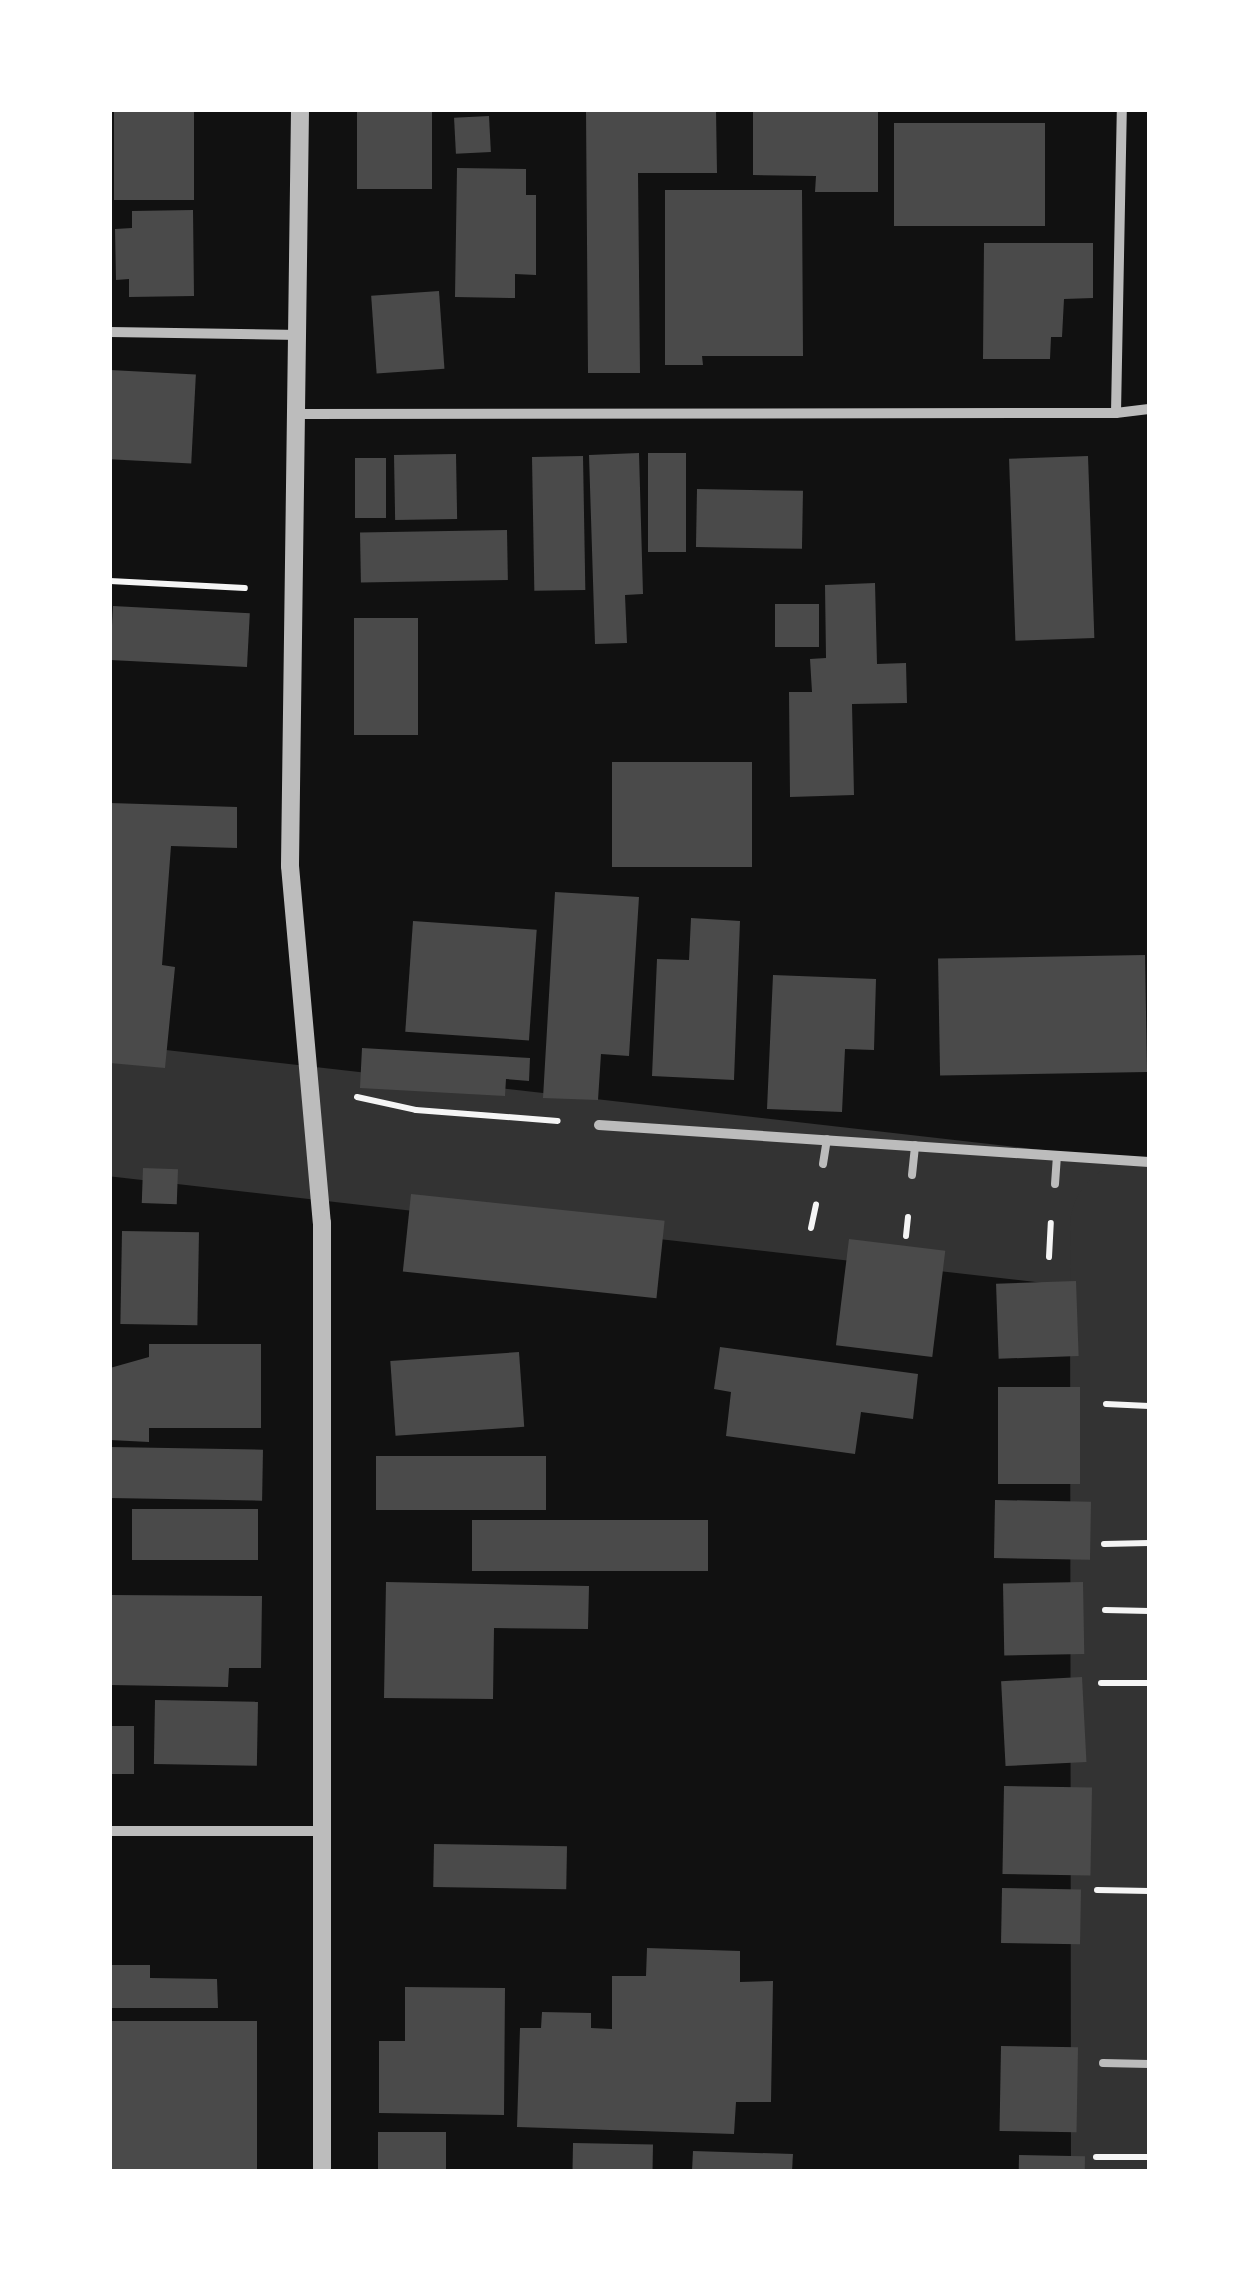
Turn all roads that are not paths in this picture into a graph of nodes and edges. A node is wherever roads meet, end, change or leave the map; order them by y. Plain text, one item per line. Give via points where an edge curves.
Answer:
1 (300, 110) edge
2 (1122, 110) edge
3 (110, 332) edge
4 (300, 335) junction
5 (1149, 409) edge
6 (1116, 413) junction
7 (299, 414) junction
8 (599, 1125) road end
9 (827, 1139) junction
10 (915, 1146) junction
11 (1056, 1156) junction
12 (1149, 1162) edge
13 (823, 1164) dead end
14 (912, 1175) dead end
15 (1054, 1184) dead end
16 (110, 1830) edge
17 (324, 1831) junction
18 (1103, 2063) dead end
19 (1149, 2064) edge
20 (322, 2171) edge

1 - 4 street
2 - 6 street
3 - 4 street
4 - 7 street
5 - 6 street
6 - 7 street
7 - 17 street via 290,866 322,1223
8 - 9 street
9 - 10 street
9 - 13 lane
10 - 11 street
10 - 14 lane
11 - 12 street
11 - 15 lane
16 - 17 street
17 - 20 street
18 - 19 lane

